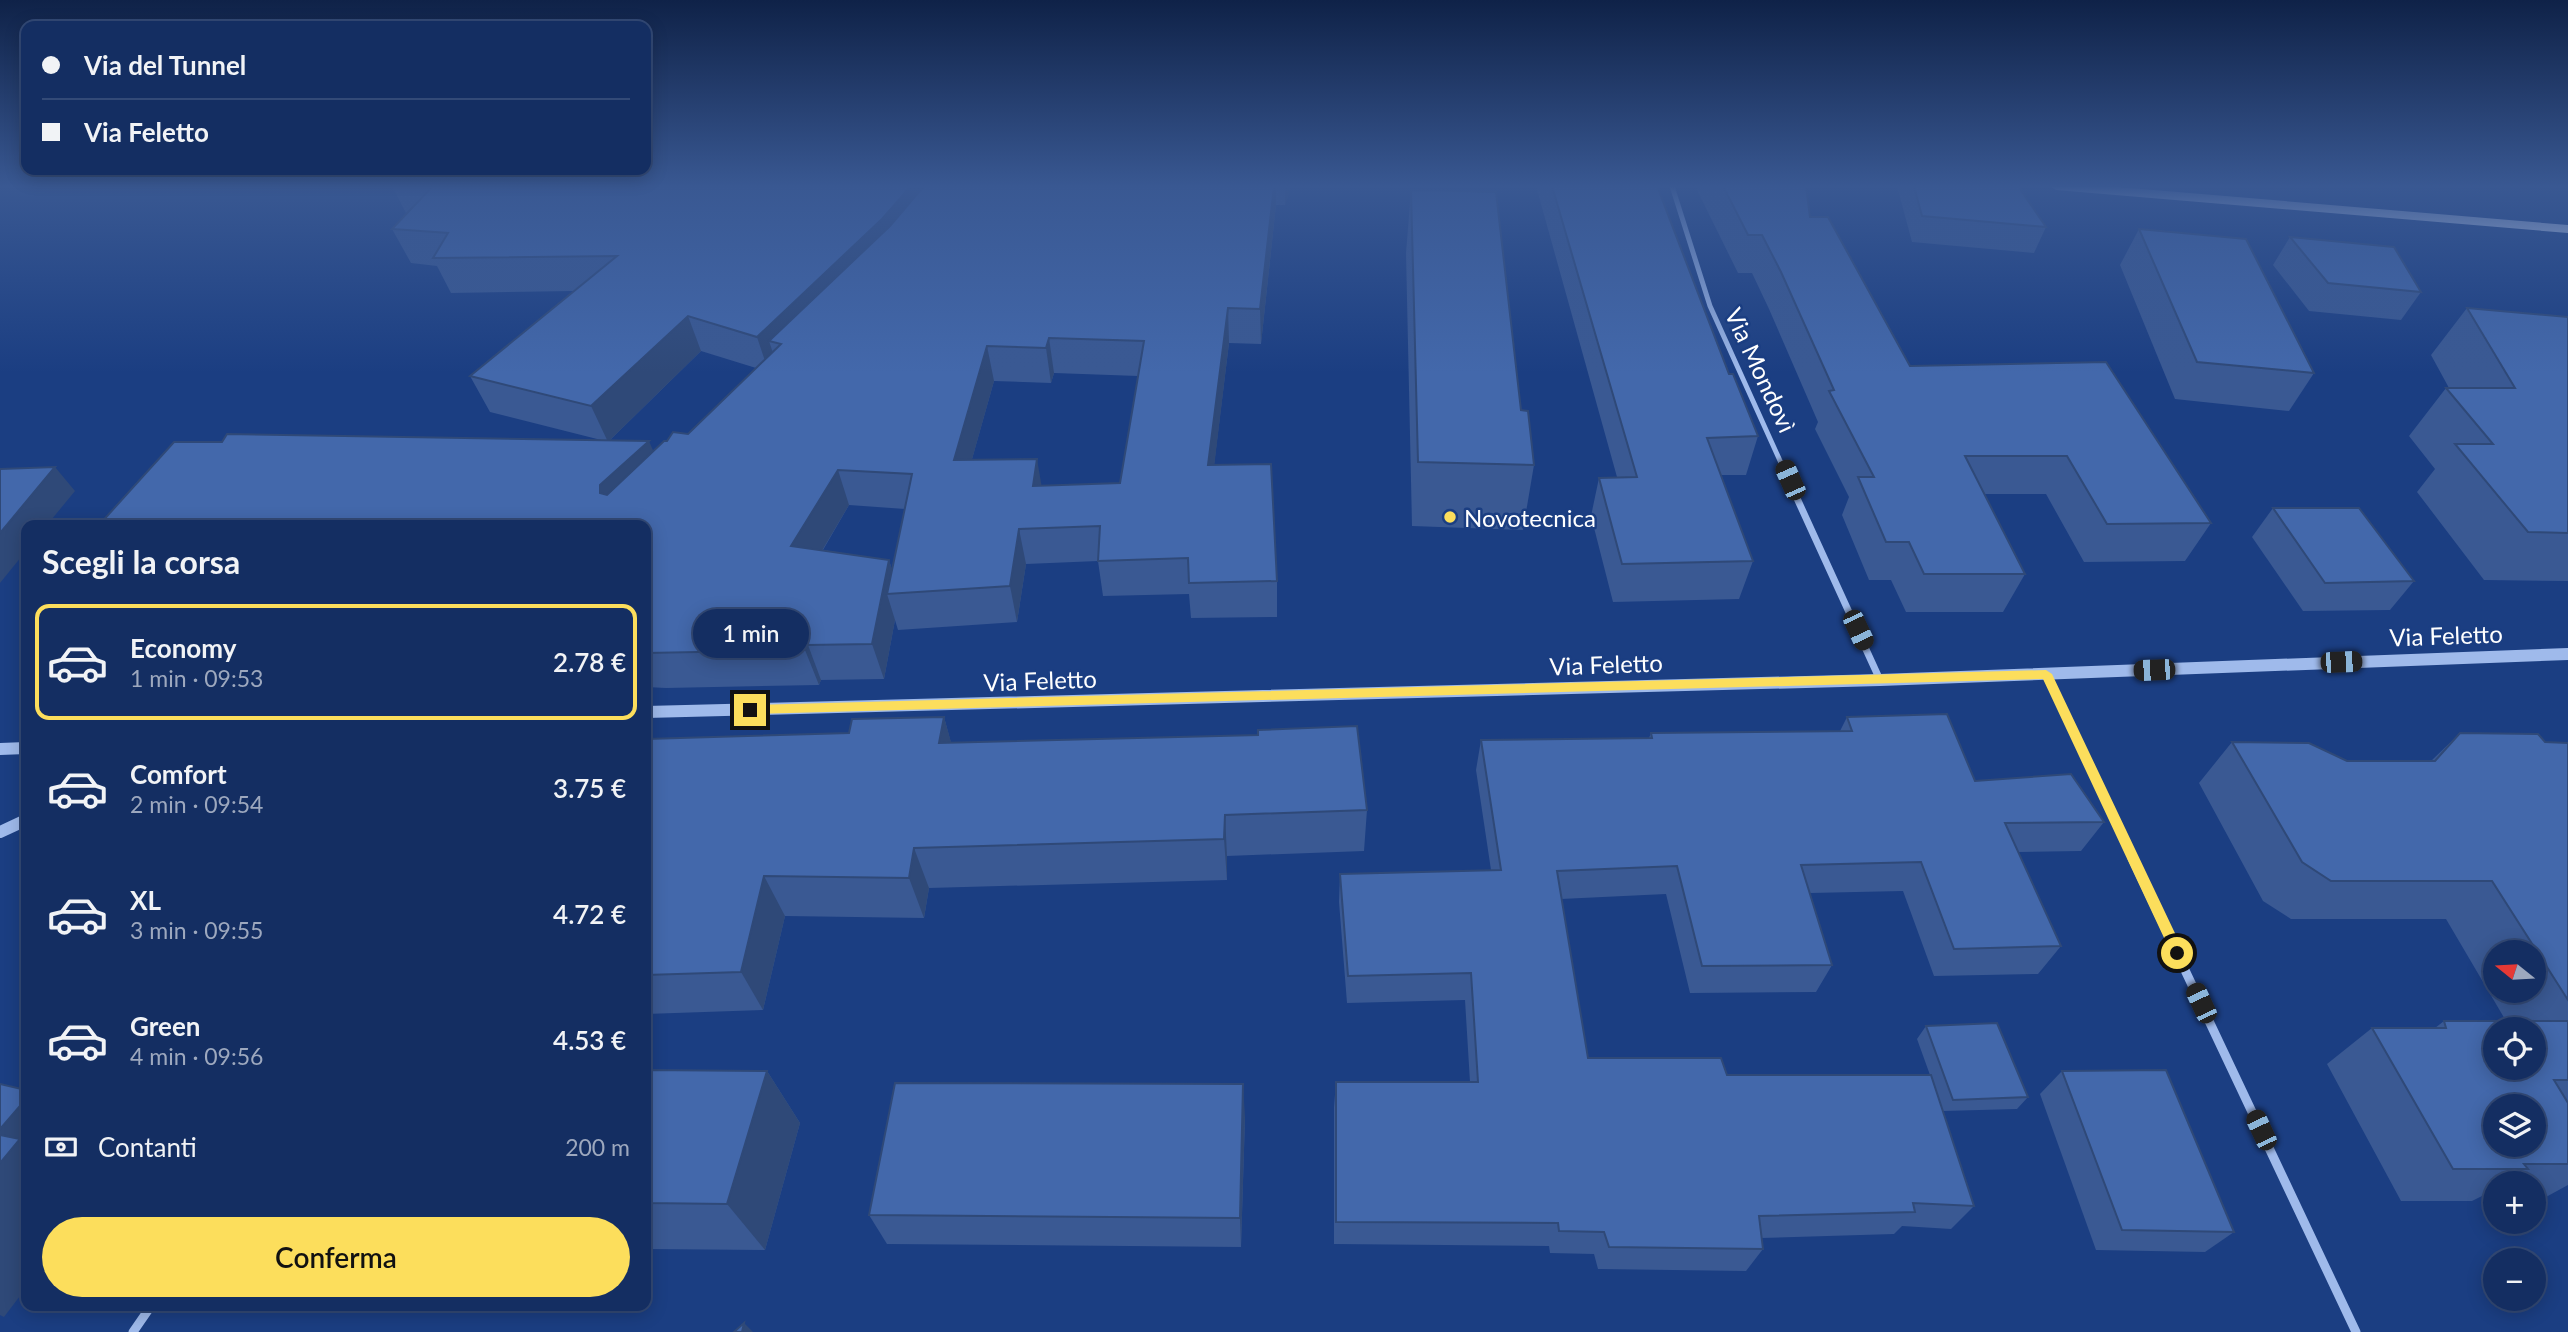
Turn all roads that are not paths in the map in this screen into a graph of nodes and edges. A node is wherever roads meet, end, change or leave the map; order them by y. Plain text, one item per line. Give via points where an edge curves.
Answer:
1 (1692, 248) edge
2 (2568, 654) edge
3 (2046, 674) junction
4 (1880, 680) junction
5 (651, 712) edge
6 (21, 748) edge
7 (0, 749) edge
8 (21, 822) edge
9 (0, 832) edge
10 (148, 1311) edge
11 (133, 1332) edge
12 (2356, 1332) edge

1 - 4 street, Via Mondovì via 1710,306
2 - 3 street, Via Feletto
3 - 4 street, Via Feletto
3 - 12 street
4 - 5 street, Via Feletto
6 - 7 street
8 - 9 street
10 - 11 street

